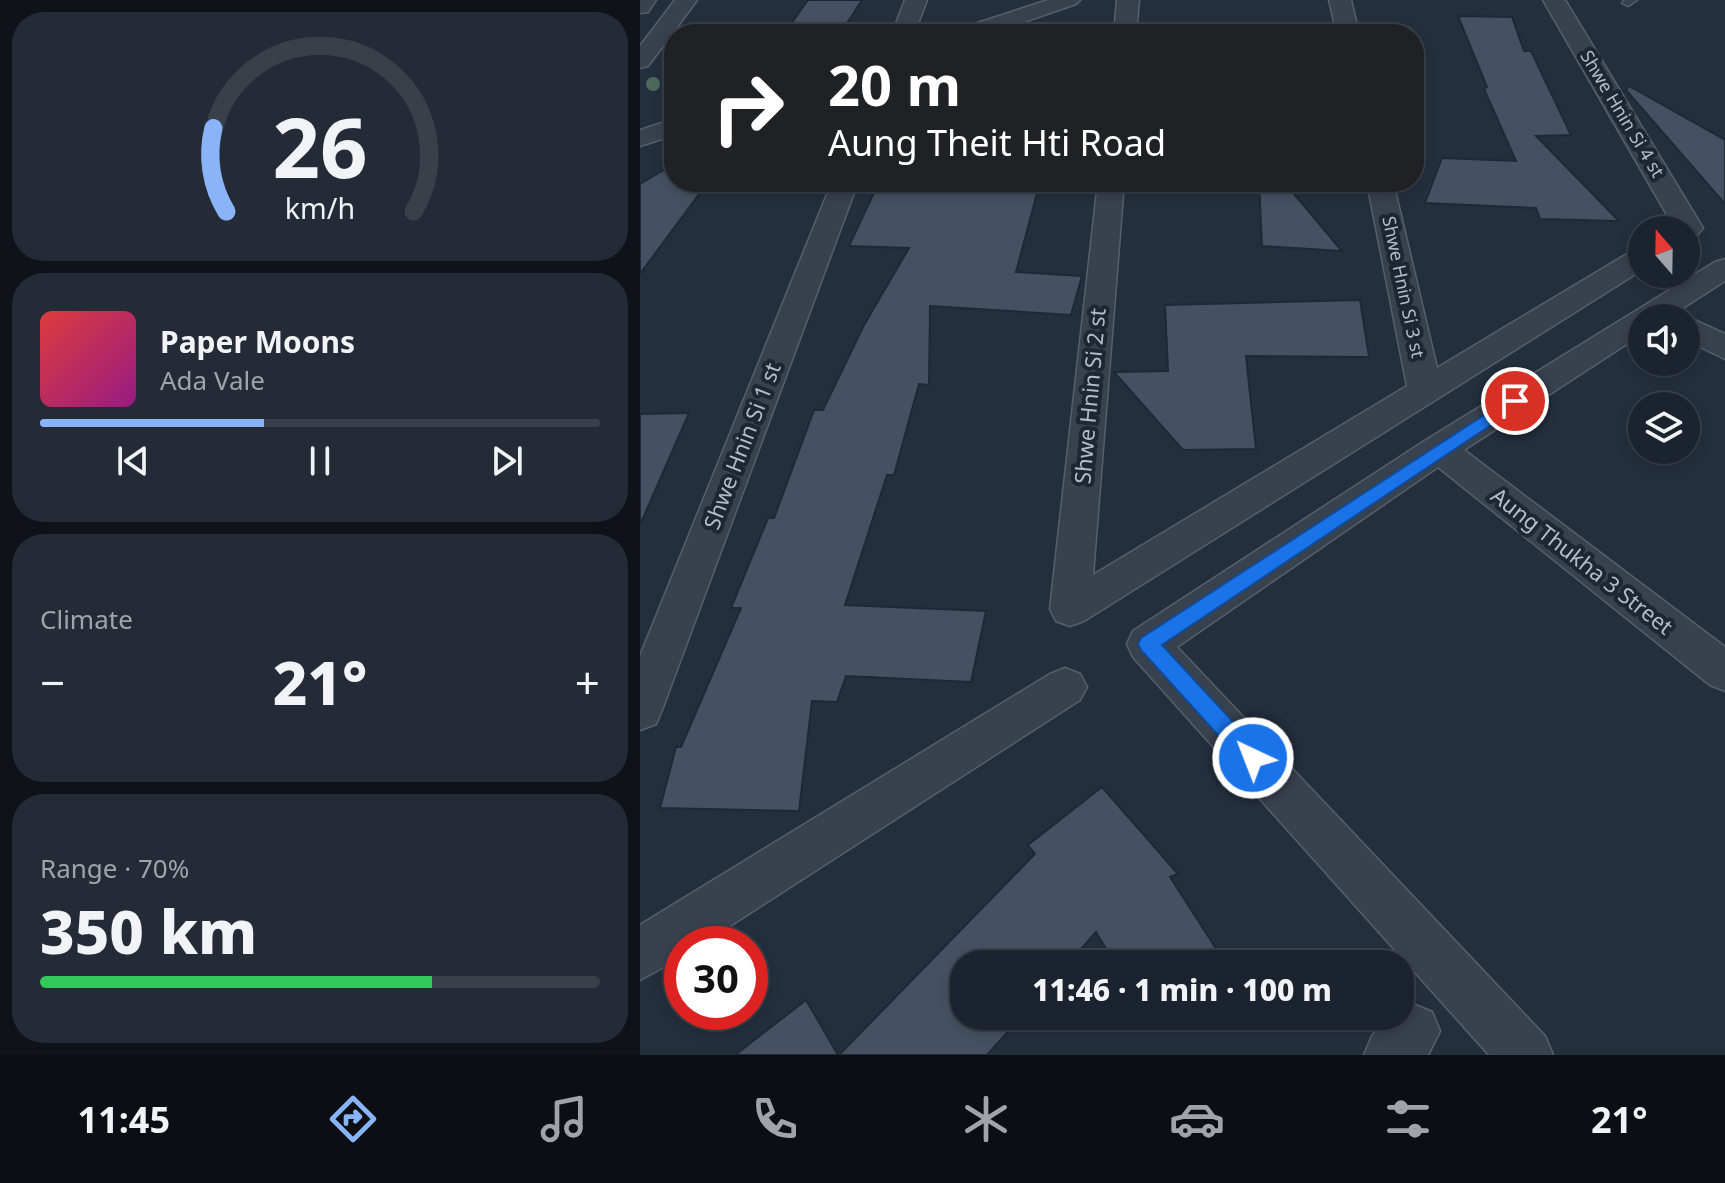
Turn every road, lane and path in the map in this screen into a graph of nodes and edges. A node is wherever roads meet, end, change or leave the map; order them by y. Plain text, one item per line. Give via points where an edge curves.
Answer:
1 (645, 0) edge
2 (686, 0) edge
3 (916, 0) edge
4 (1069, 0) edge
5 (1128, 0) edge
6 (1340, 0) edge
7 (1554, 0) edge
8 (640, 7) edge
9 (668, 24) edge
10 (907, 24) edge
11 (997, 24) edge
12 (1126, 24) edge
13 (1346, 24) edge
14 (664, 29) edge
15 (640, 61) edge
16 (664, 130) edge
17 (640, 138) edge
18 (841, 192) edge
19 (1110, 192) edge
20 (1382, 192) edge
21 (1680, 216) edge
22 (1628, 266) edge
23 (1725, 268) edge
24 (1672, 304) edge
25 (1628, 333) edge
26 (1700, 334) edge
27 (1725, 348) edge
28 (1425, 391) junction
29 (1439, 449) junction
30 (1725, 672) edge
31 (1065, 687) dead end
32 (640, 710) edge
33 (640, 954) edge
34 (1526, 1055) edge

1 - 8 street
2 - 9 street
3 - 10 street
4 - 11 street
5 - 12 street
6 - 13 street
7 - 21 street, Shwe Hnin Si 4 st
14 - 15 street
16 - 17 street
18 - 32 street, Shwe Hnin Si 1 st
19 - 28 street, Shwe Hnin Si 2 st via 1070,609
20 - 28 street, Shwe Hnin Si 3 st
22 - 28 street
23 - 24 street
25 - 29 street
26 - 27 street
29 - 30 street, Aung Thukha 3 Street
29 - 34 street via 1148,644
31 - 33 street

